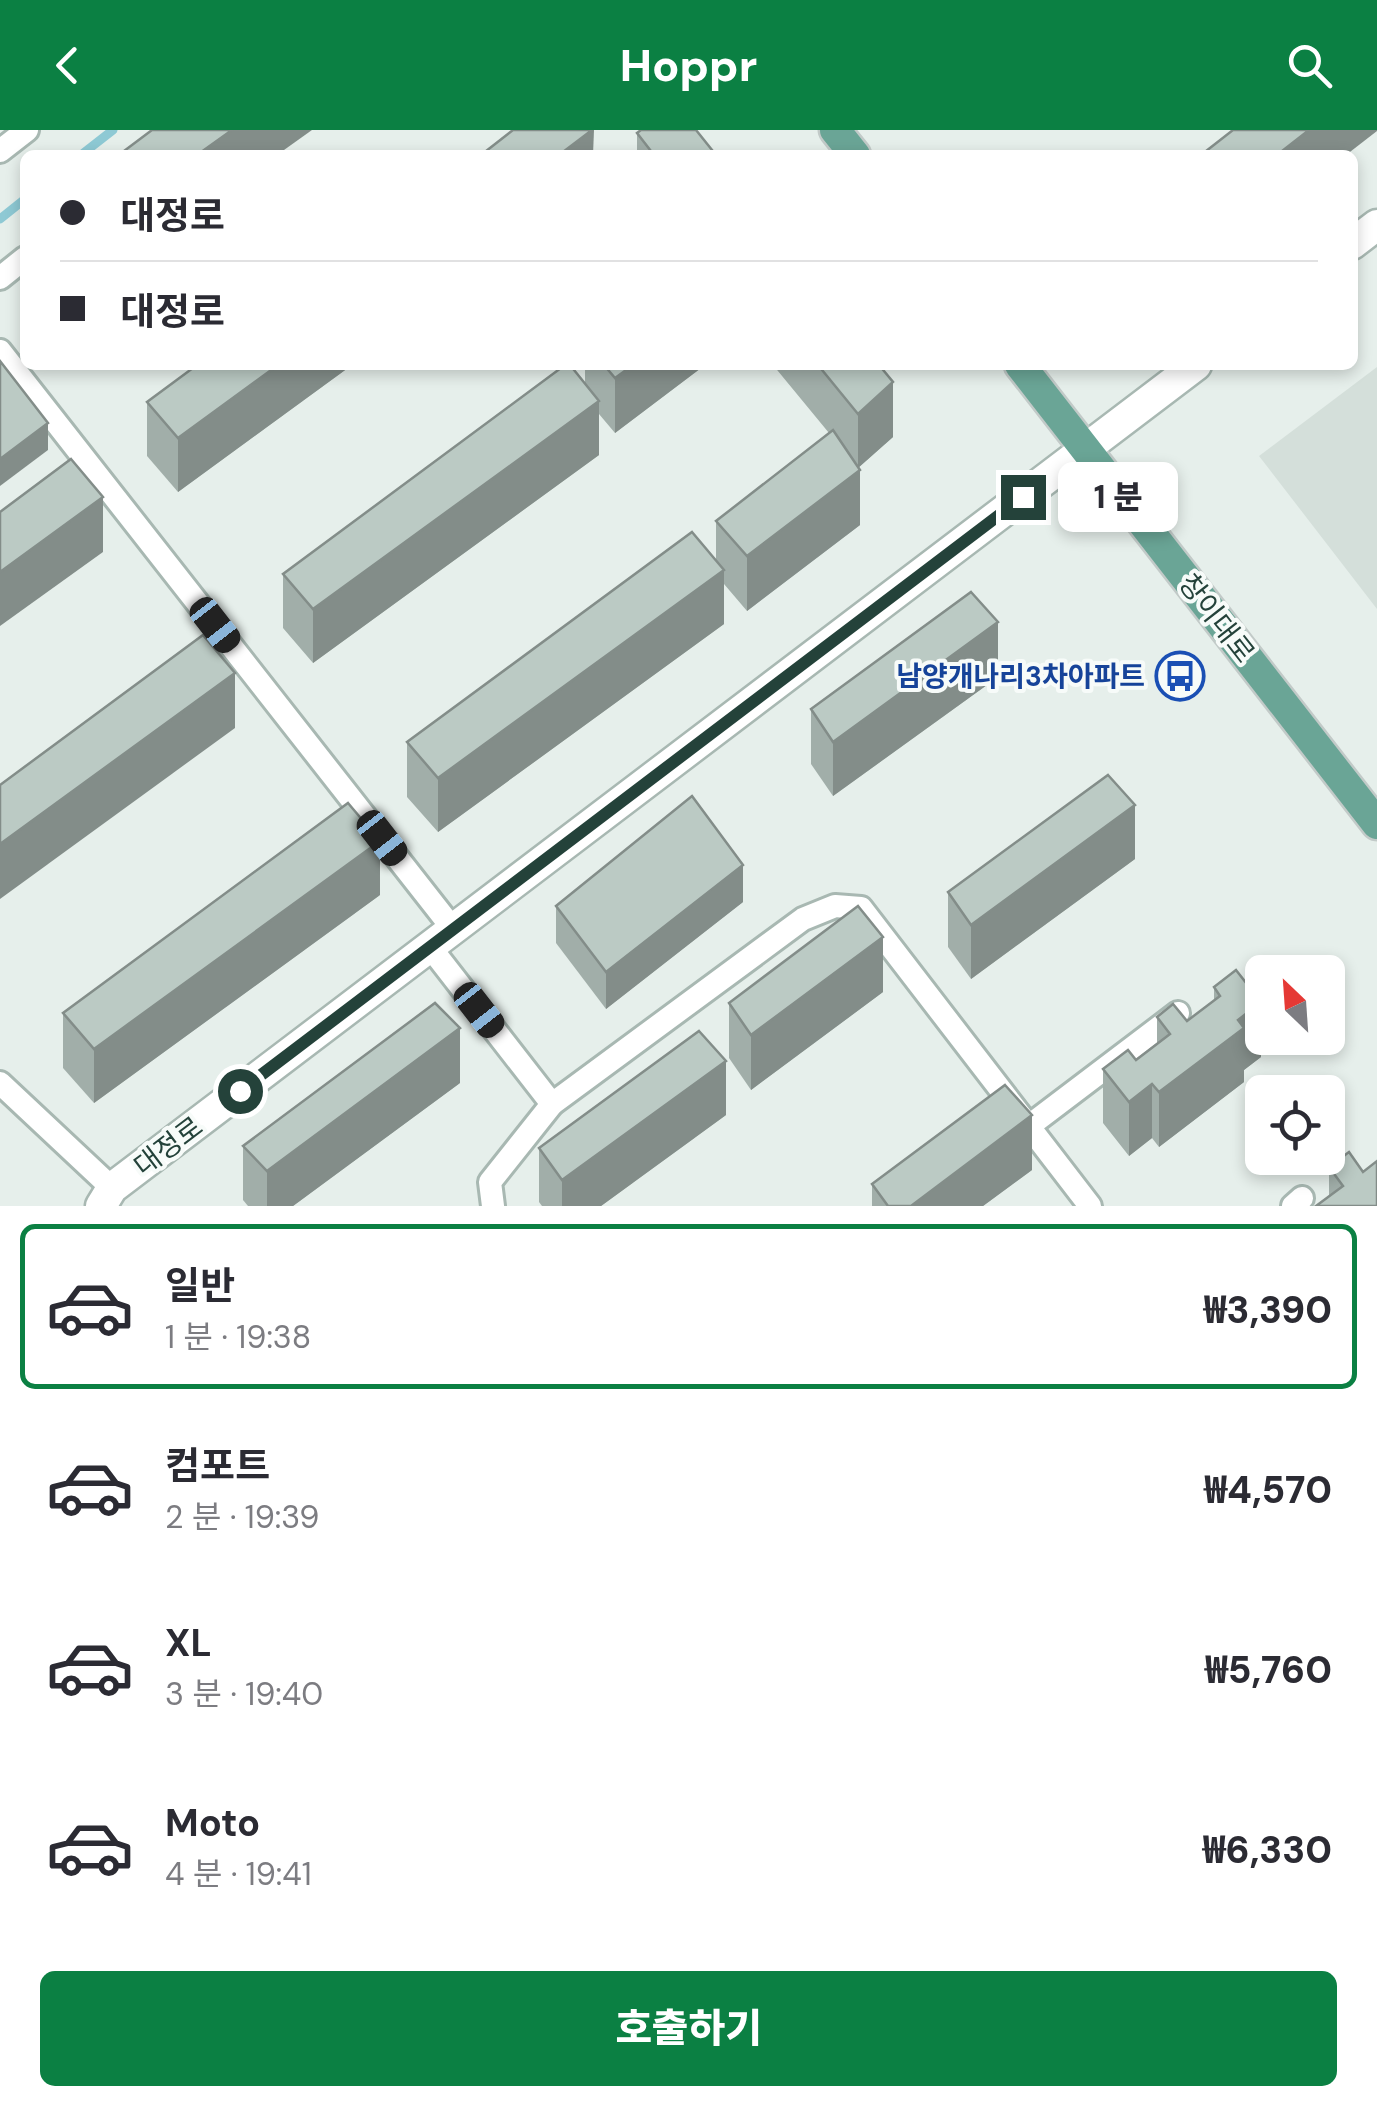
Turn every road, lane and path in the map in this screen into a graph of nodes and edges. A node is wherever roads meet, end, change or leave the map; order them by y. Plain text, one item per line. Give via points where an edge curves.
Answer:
1 (27, 130) edge
2 (835, 130) edge
3 (0, 150) edge
4 (851, 150) edge
5 (20, 262) edge
6 (0, 278) edge
7 (0, 351) edge
8 (1024, 370) edge
9 (1189, 370) edge
10 (1086, 449) junction
11 (1377, 824) edge
12 (442, 938) junction
13 (1179, 1012) edge
14 (0, 1084) edge
15 (552, 1104) junction
16 (1030, 1126) junction
17 (107, 1197) edge
18 (493, 1206) edge
19 (1090, 1206) edge

1 - 3 street
2 - 4 main road
5 - 6 street
7 - 12 street
8 - 10 main road, 창이대로
9 - 10 street, 대정로
10 - 11 main road, 창이대로
10 - 12 street, 대정로
12 - 15 street
12 - 17 street, 대정로
13 - 16 street
14 - 17 street
15 - 16 street via 803,918 836,906 861,908 886,936
15 - 18 street via 490,1182
16 - 19 street

